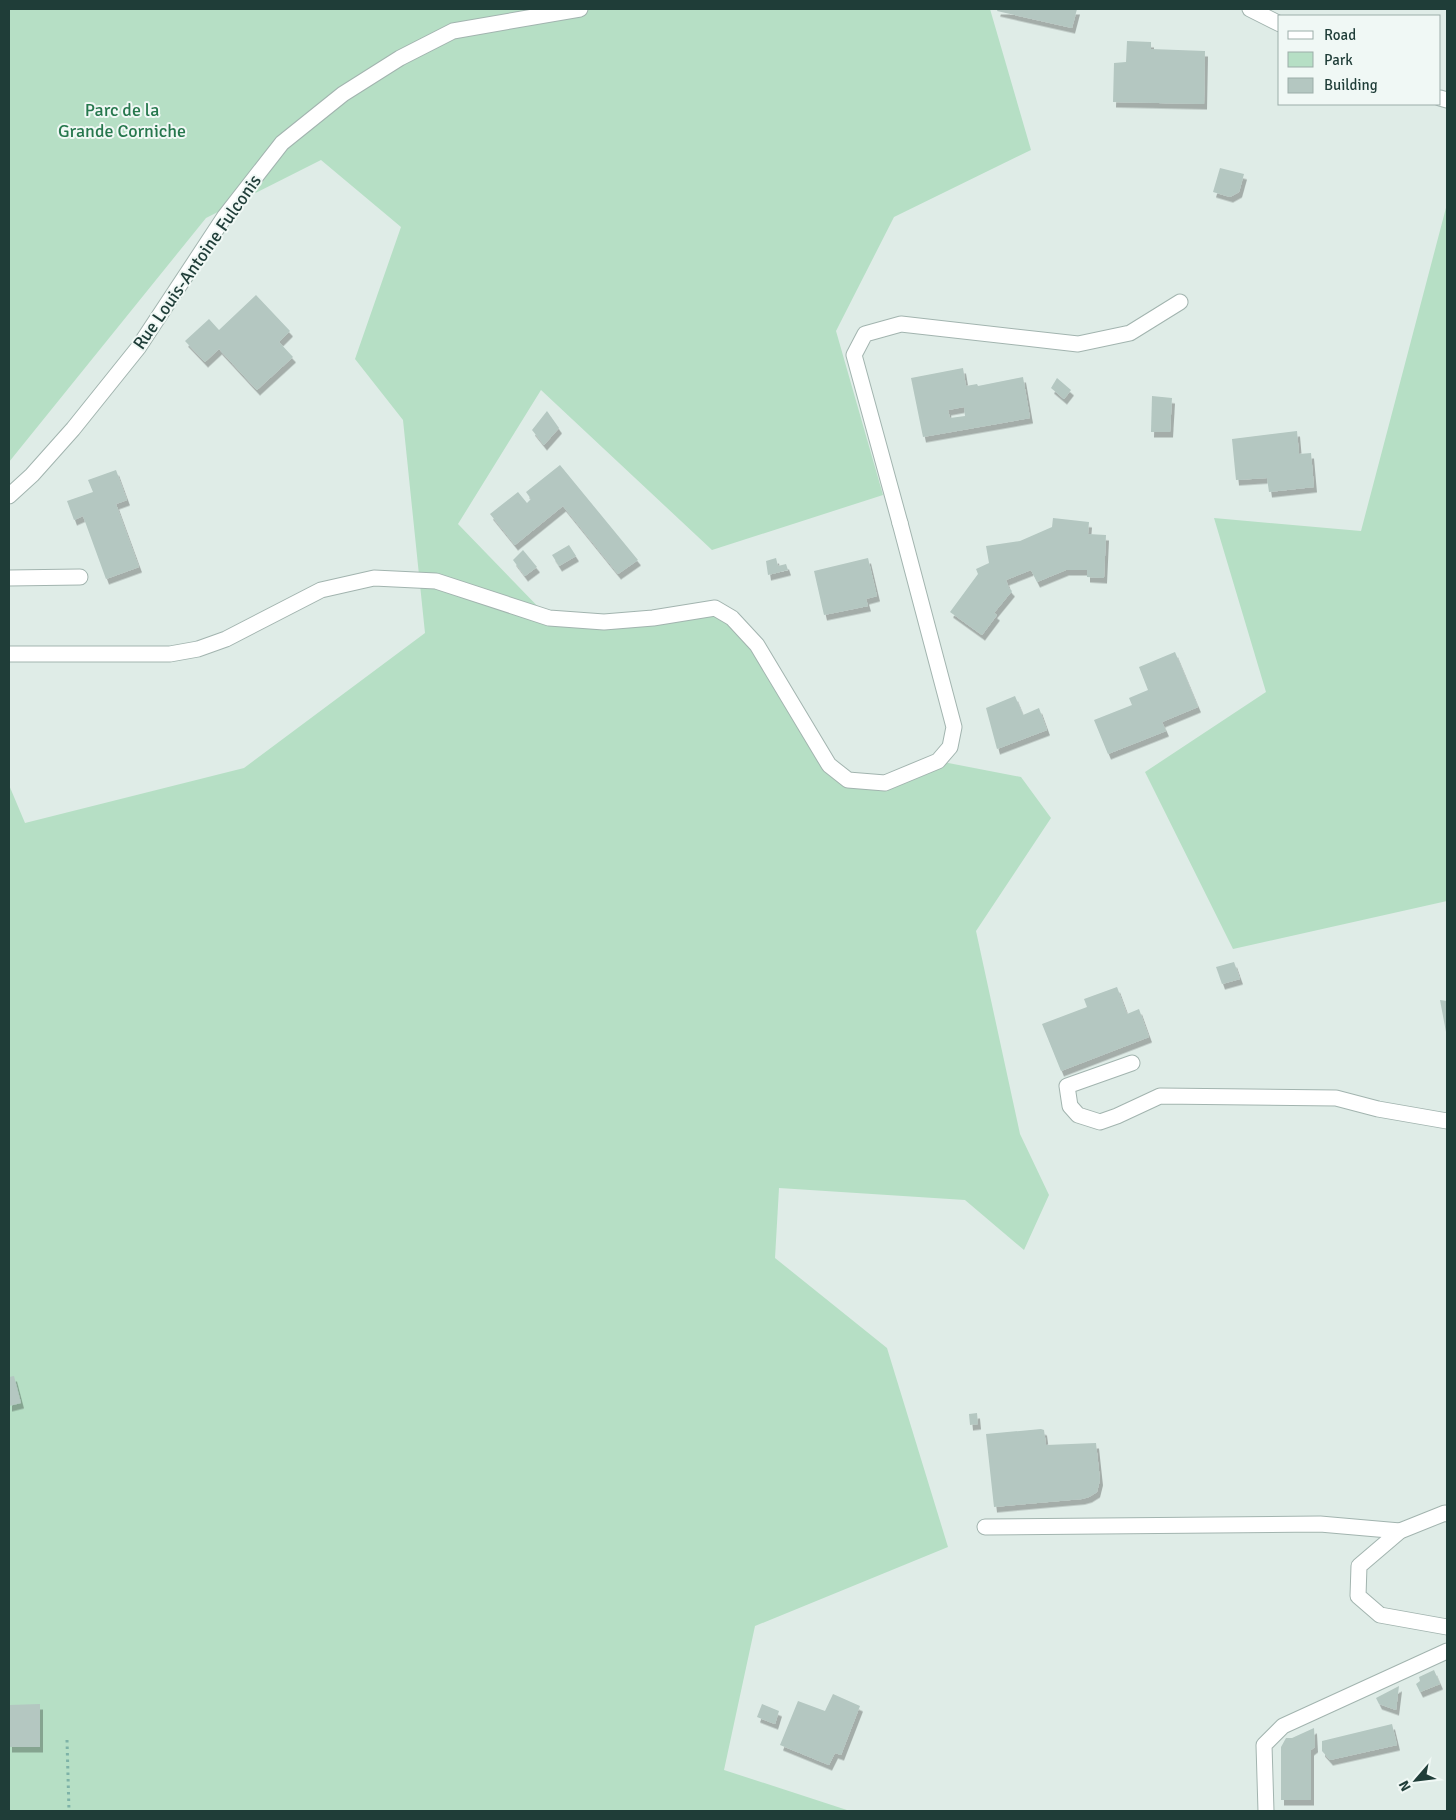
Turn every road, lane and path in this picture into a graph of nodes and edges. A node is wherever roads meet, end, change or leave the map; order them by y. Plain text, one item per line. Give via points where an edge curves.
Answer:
1 (580, 9) edge
2 (1250, 9) edge
3 (1278, 23) edge
4 (1180, 302) dead end
5 (9, 496) edge
6 (80, 577) dead end
7 (9, 578) edge
8 (9, 654) edge
9 (1132, 1063) dead end
10 (1447, 1121) edge
11 (1447, 1514) edge
12 (985, 1527) dead end
13 (1400, 1531) junction
14 (1447, 1627) edge
15 (1447, 1651) edge
16 (67, 1740) dead end
17 (69, 1811) edge
18 (1266, 1811) edge

1 - 5 street, Rue Louis-Antoine Fulconis via 453,31 400,58 342,94 282,143 225,216 138,348 73,429
2 - 3 street
4 - 8 street via 1130,333 1078,344 901,324 865,334 854,355 954,727 950,747 938,761 885,783 848,780 829,765 757,645 732,618 715,608 604,622 549,618 436,581 374,578 321,590 226,639 198,649 170,654
6 - 7 street
9 - 10 street via 1067,1086 1070,1106 1078,1115 1100,1122 1160,1096 1336,1098
11 - 13 street
12 - 13 street via 1320,1524
13 - 14 street via 1359,1566 1358,1596 1380,1615
15 - 18 street via 1283,1726 1264,1745
16 - 17 path

